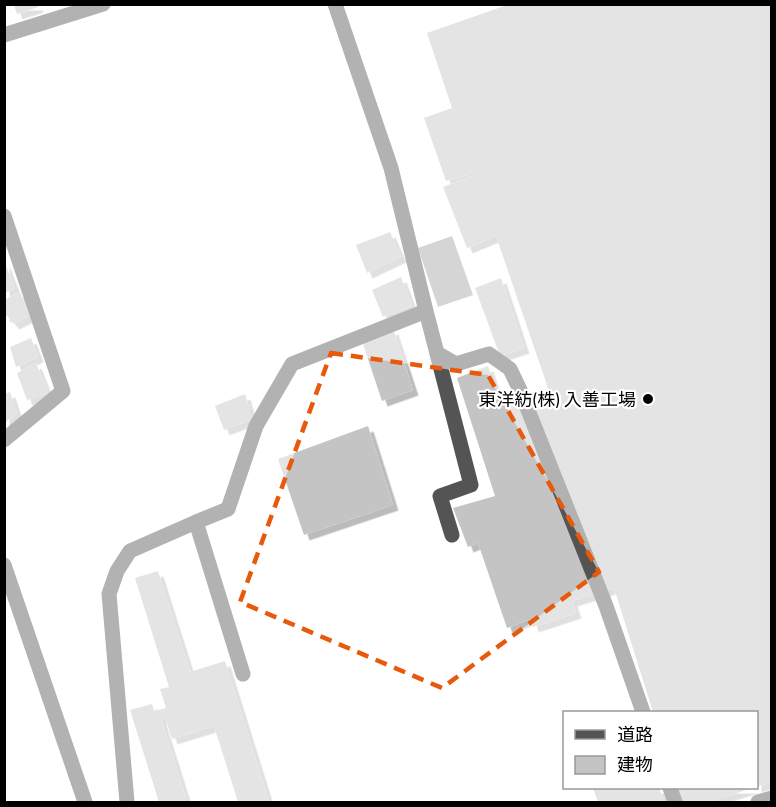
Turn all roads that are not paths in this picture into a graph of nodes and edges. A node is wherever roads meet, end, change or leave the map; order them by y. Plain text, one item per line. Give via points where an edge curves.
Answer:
1 (103, 4) edge
2 (335, 4) edge
3 (4, 35) edge
4 (4, 216) edge
5 (8, 240) edge
6 (426, 311) junction
7 (437, 353) junction
8 (4, 440) edge
9 (196, 522) junction
10 (452, 535) dead end
11 (4, 565) edge
12 (243, 674) dead end
13 (643, 711) edge
14 (771, 798) edge
15 (79, 800) edge
16 (127, 802) edge
17 (758, 802) edge

1 - 3 street
2 - 6 street via 391,168
4 - 5 street
5 - 8 street via 63,391
6 - 7 street
6 - 9 street via 292,364 256,426 228,509
7 - 10 street via 471,485 440,496
7 - 13 street via 456,364 489,354 510,369 606,606
9 - 12 street
9 - 16 street via 130,551 108,594
11 - 15 street
14 - 17 street

